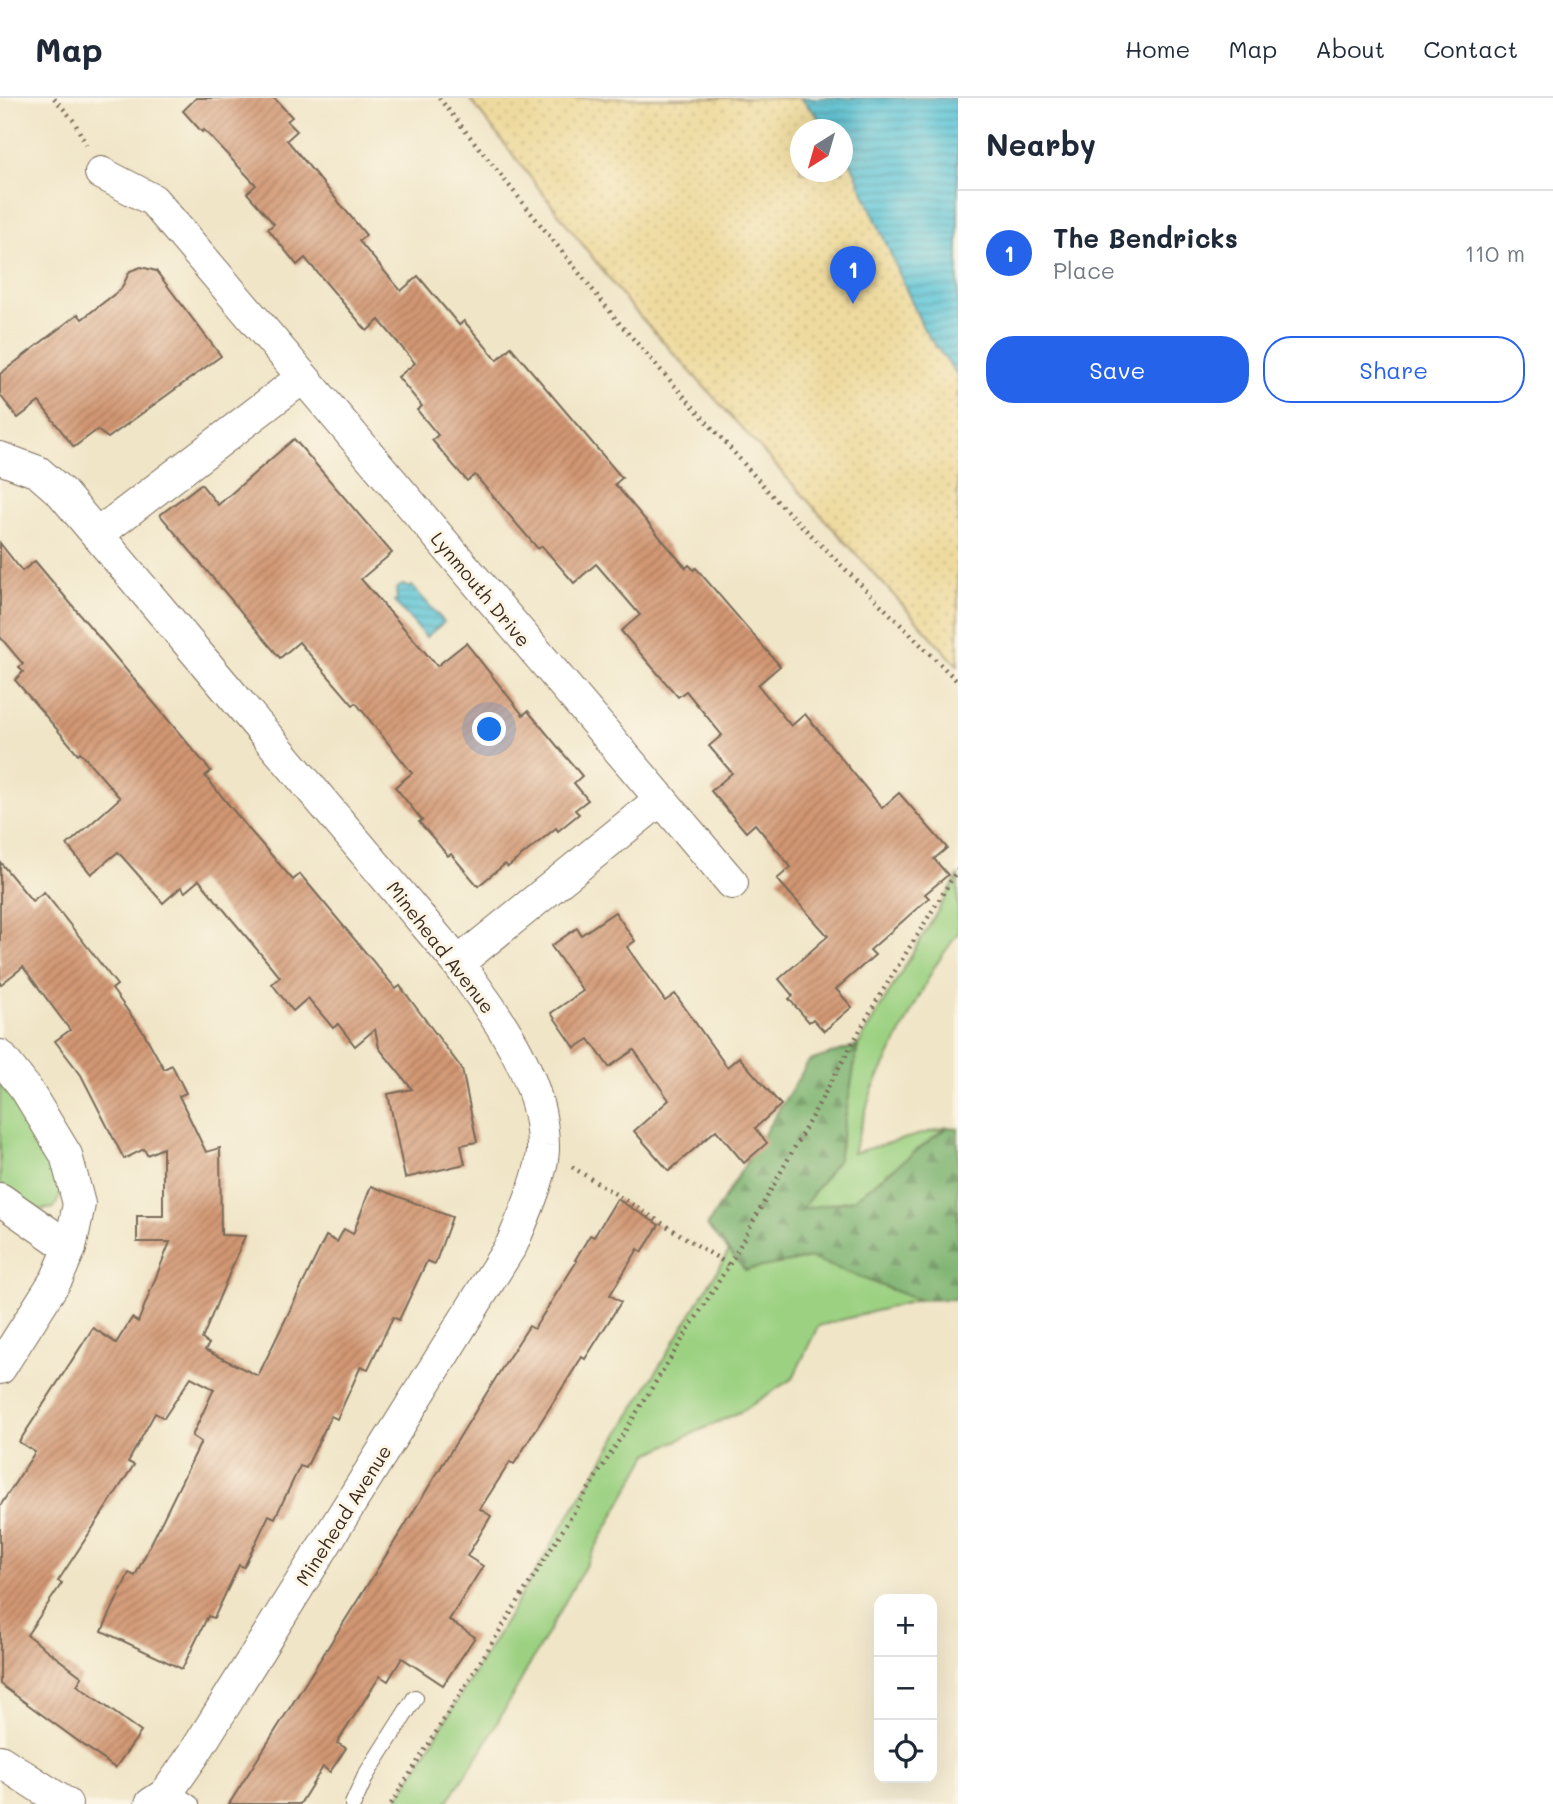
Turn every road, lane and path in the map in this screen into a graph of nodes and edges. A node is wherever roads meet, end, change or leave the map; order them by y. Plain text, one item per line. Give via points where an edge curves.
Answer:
1 (54, 98) edge
2 (439, 98) edge
3 (101, 173) joint
4 (302, 378) junction
5 (0, 458) edge
6 (98, 534) junction
7 (958, 682) edge
8 (661, 799) junction
9 (958, 869) edge
10 (732, 883) dead end
11 (458, 963) junction
12 (0, 1056) edge
13 (543, 1149) junction
14 (0, 1199) edge
15 (70, 1248) junction
16 (729, 1265) junction
17 (0, 1368) edge
18 (415, 1698) dead end
19 (0, 1761) edge
20 (170, 1799) edge
21 (66, 1804) edge
22 (353, 1804) edge
23 (391, 1804) edge

1 - 3 path via 74,121
2 - 7 path via 638,344 776,500
3 - 4 street, Lynmouth Drive via 153,200
4 - 6 street
4 - 8 street, Lynmouth Drive
5 - 6 street, Minehead Avenue via 38,472
6 - 11 street, Minehead Avenue
8 - 10 street, Lynmouth Drive
8 - 11 street
9 - 16 path via 874,1005
11 - 13 street, Minehead Avenue via 502,1024 528,1074 537,1101
12 - 15 street via 26,1088 66,1155 79,1205
13 - 16 path
13 - 20 street, Minehead Avenue via 512,1244
14 - 15 street
15 - 17 street via 57,1278
16 - 23 path
18 - 22 lane
19 - 21 street

